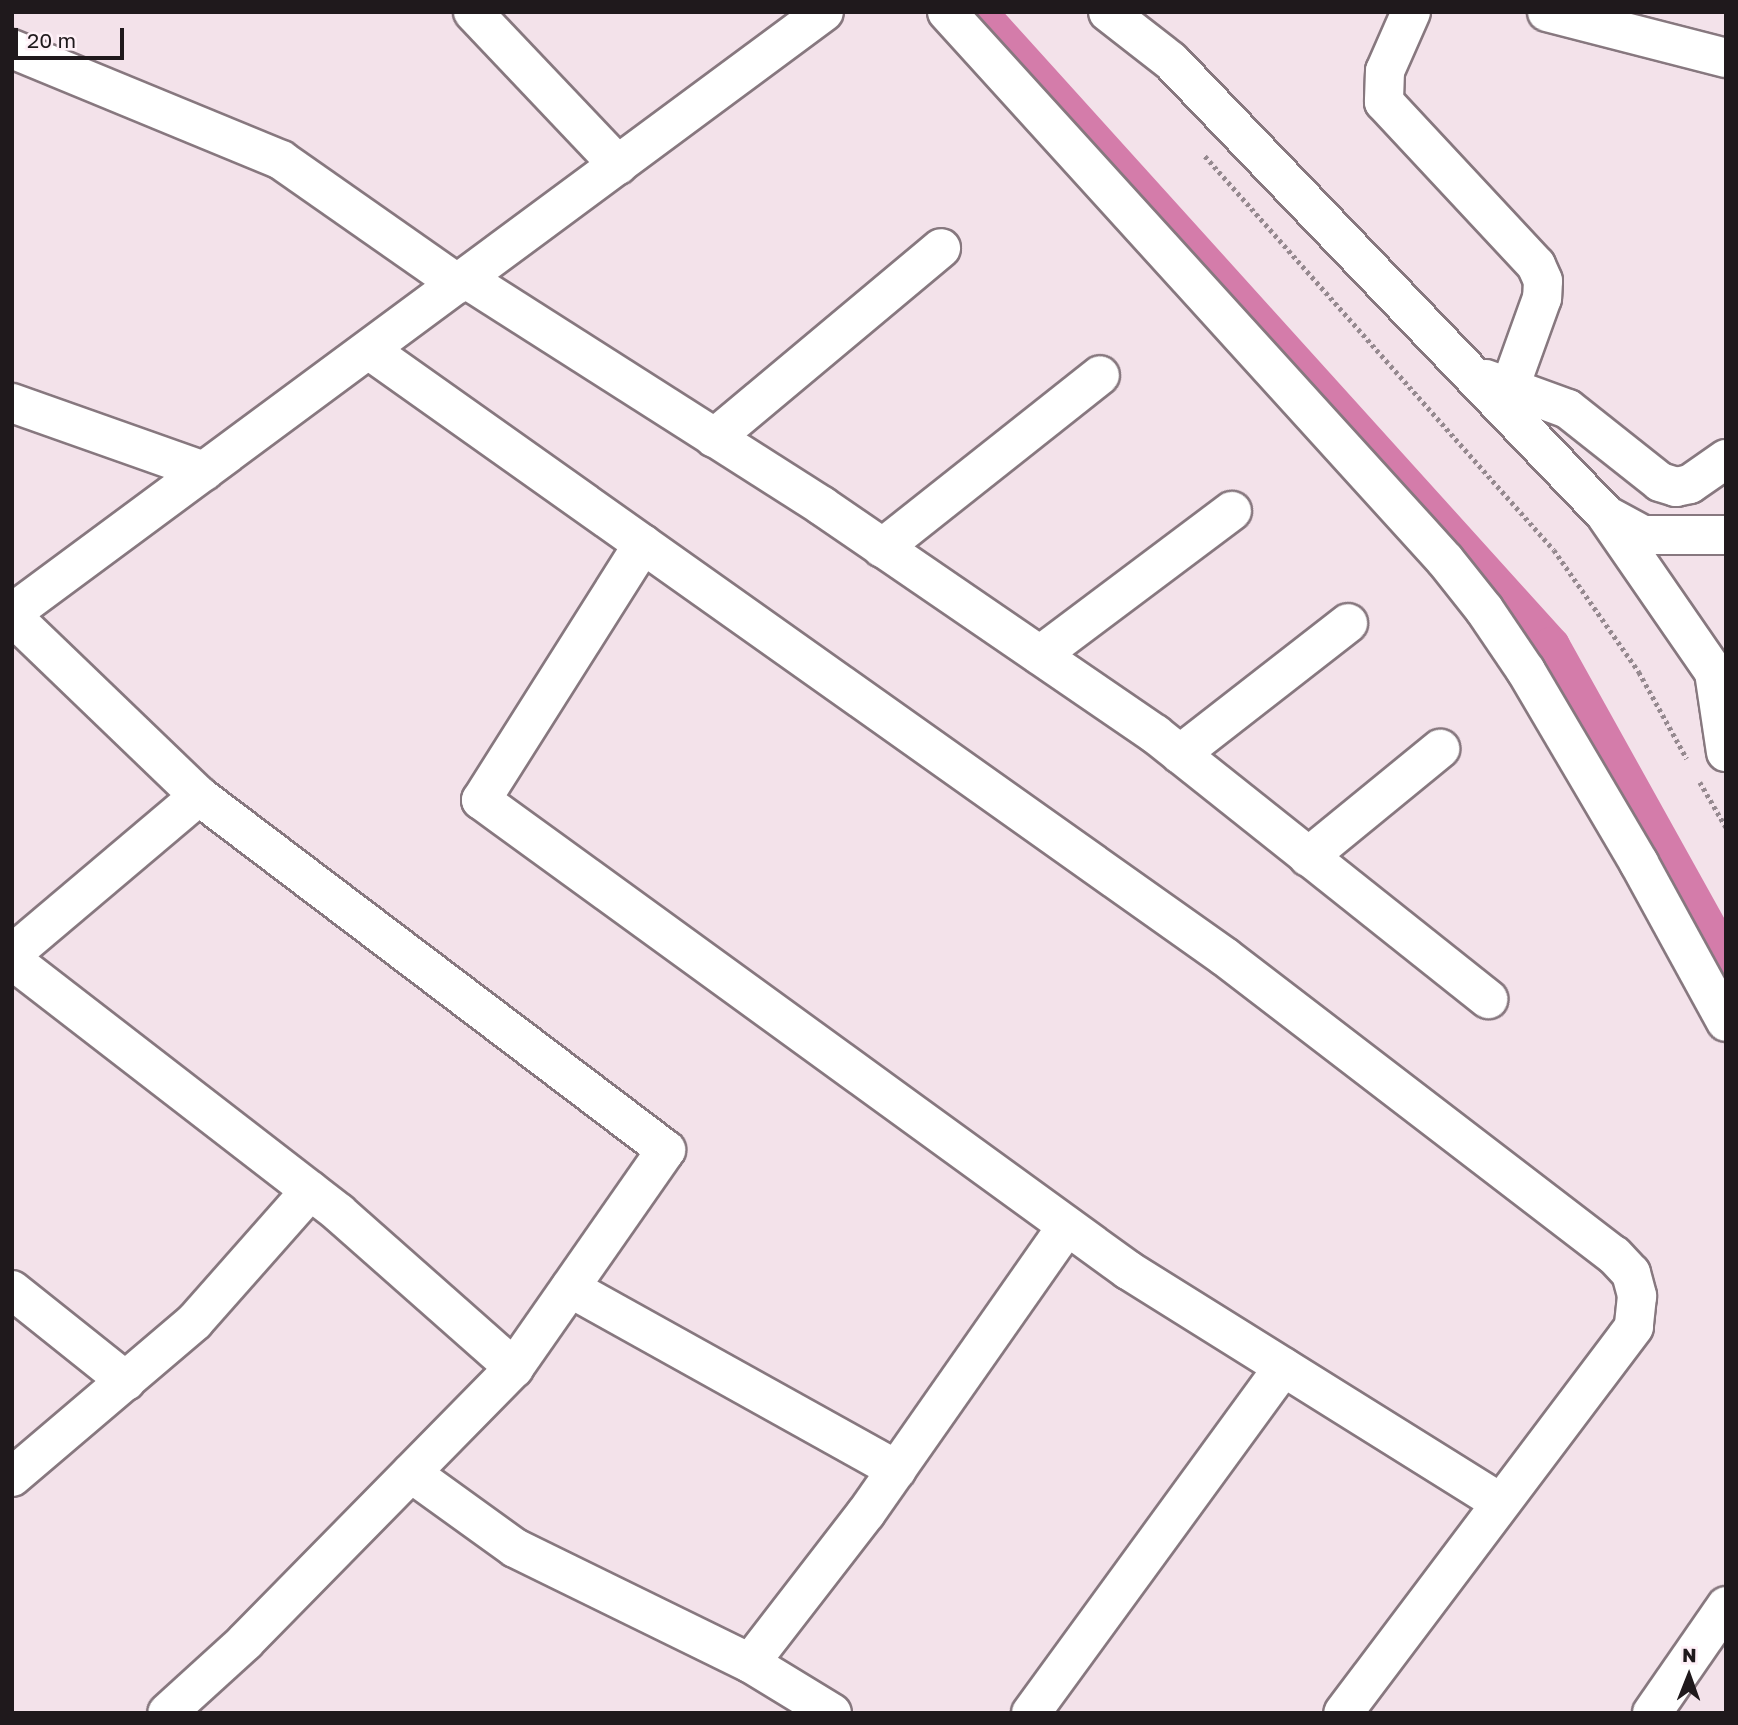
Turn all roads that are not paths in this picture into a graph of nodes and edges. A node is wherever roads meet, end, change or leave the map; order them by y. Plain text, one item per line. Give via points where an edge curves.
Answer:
1 (473, 12) edge
2 (824, 12) edge
3 (947, 12) edge
4 (1108, 12) edge
5 (1411, 12) edge
6 (1546, 12) edge
7 (12, 49) edge
8 (1726, 58) edge
9 (618, 165) junction
10 (941, 248) dead end
11 (462, 281) junction
12 (369, 350) junction
13 (1474, 374) junction
14 (1100, 375) dead end
15 (1510, 387) junction
16 (12, 403) edge
17 (714, 438) junction
18 (1726, 459) edge
19 (205, 471) junction
20 (1233, 511) dead end
21 (1606, 515) junction
22 (1726, 535) edge
23 (643, 544) junction
24 (882, 548) junction
25 (12, 615) edge
26 (1348, 623) dead end
27 (1040, 655) junction
28 (1440, 749) dead end
29 (1726, 752) edge
30 (1180, 754) junction
31 (199, 796) junction
32 (1308, 857) junction
33 (12, 954) edge
34 (12, 960) edge
35 (1488, 999) dead end
36 (1726, 1022) edge
37 (310, 1192) junction
38 (1067, 1226) junction
39 (570, 1288) junction
40 (12, 1290) edge
41 (1283, 1367) junction
42 (514, 1368) junction
43 (126, 1381) junction
44 (897, 1470) junction
45 (411, 1473) junction
46 (12, 1477) edge
47 (1499, 1502) junction
48 (1726, 1606) edge
49 (750, 1663) junction
50 (167, 1713) edge
51 (832, 1713) edge
52 (1031, 1713) edge
53 (1343, 1713) edge
54 (1652, 1713) edge

1 - 9 street
2 - 9 street
3 - 36 street via 1445,560 1484,609 1625,839
4 - 13 street via 1165,55
5 - 15 street via 1385,71 1381,86 1384,102 1536,265 1543,281 1542,298
6 - 8 street
7 - 11 street via 281,160
9 - 11 street
10 - 17 street
11 - 12 street
11 - 17 street
12 - 19 street
12 - 23 street
13 - 15 street
13 - 21 street
14 - 24 street
15 - 18 street via 1568,409 1660,482 1676,487 1690,484
16 - 19 street
17 - 24 street
19 - 25 street
20 - 27 street
21 - 22 street via 1643,534
21 - 29 street via 1714,672
23 - 38 street via 481,800
23 - 47 street via 1225,957 1614,1255 1631,1273 1637,1296 1634,1327
24 - 27 street
25 - 31 street
26 - 30 street
27 - 30 street
28 - 32 street
30 - 32 street
31 - 33 street
31 - 39 street via 666,1150
32 - 35 street
34 - 37 street
37 - 42 street
37 - 43 street via 195,1321
38 - 41 street via 1128,1270
38 - 44 street
39 - 42 street
39 - 44 street
40 - 43 street
41 - 47 street
41 - 52 street
42 - 45 street
43 - 46 street
44 - 49 street
45 - 49 street via 515,1548
45 - 50 street via 245,1642
47 - 53 street
48 - 54 street
49 - 51 street

